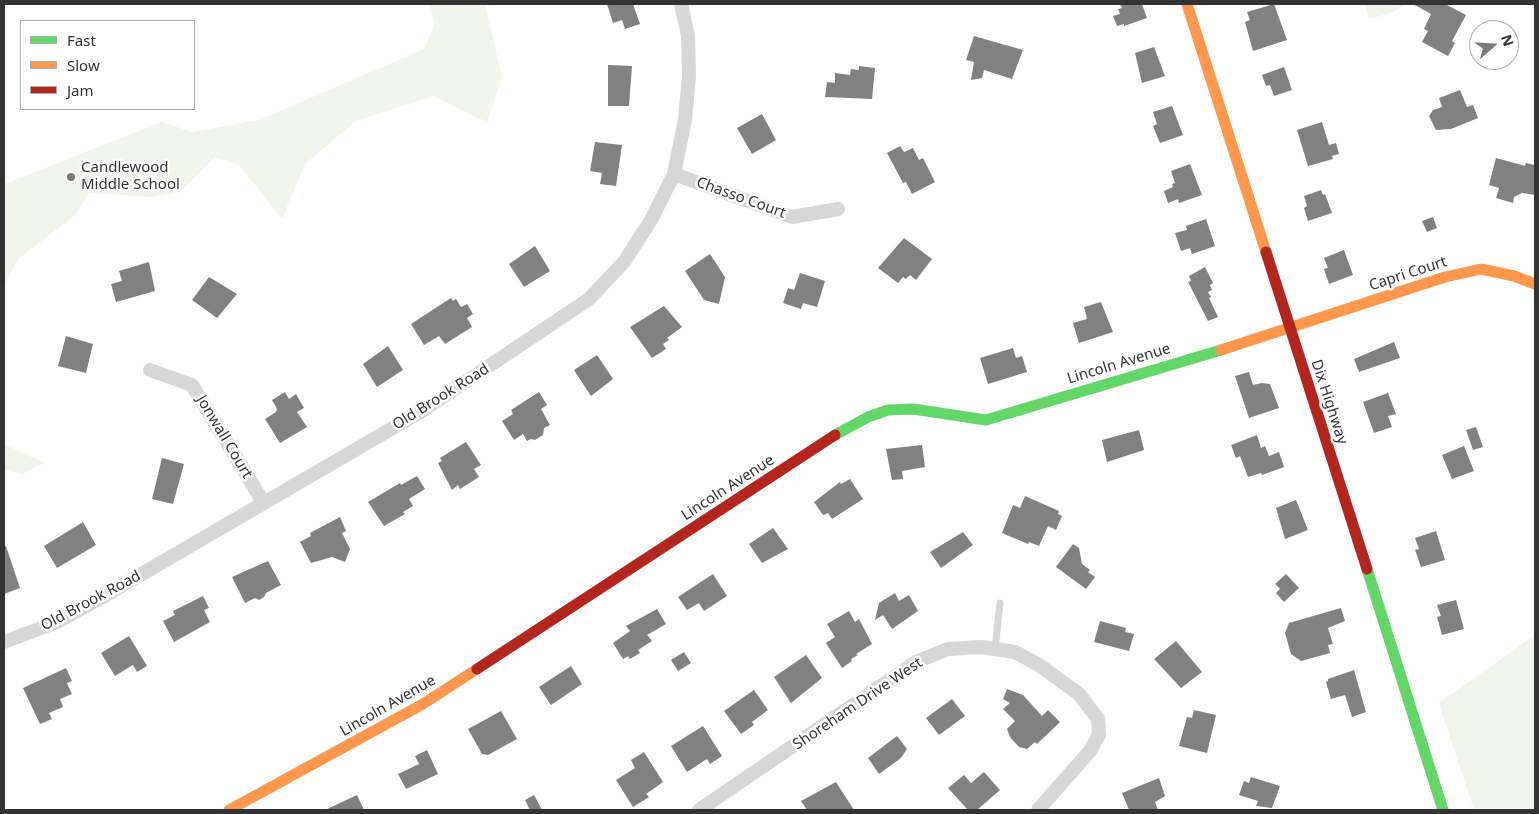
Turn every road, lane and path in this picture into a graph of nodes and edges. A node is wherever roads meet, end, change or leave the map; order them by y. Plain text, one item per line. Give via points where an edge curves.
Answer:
1 (681, 4) edge
2 (1187, 4) edge
3 (674, 174) junction
4 (838, 209) dead end
5 (1535, 284) edge
6 (1290, 329) junction
7 (150, 370) dead end
8 (263, 502) junction
9 (1000, 603) dead end
10 (4, 642) edge
11 (995, 649) junction
12 (229, 810) edge
13 (699, 810) edge
14 (1038, 810) edge
15 (1443, 810) edge

1 - 3 street, Old Brook Road via 688,36 689,76 685,120
2 - 6 street, Dix Highway
3 - 4 street, Chasso Court via 792,217
3 - 8 street, Old Brook Road via 651,220 624,262 588,299 422,411
5 - 6 street, Capri Court via 1481,269 1445,277
6 - 12 street, Lincoln Avenue via 986,420 912,408 888,410 868,417 839,432 423,704
6 - 15 street, Dix Highway
7 - 8 street, Jonwall Court via 192,384
8 - 10 street, Old Brook Road via 64,618
9 - 11 lane
11 - 13 street, Shoreham Drive West via 948,649 916,662
11 - 14 street, Shoreham Drive West via 1015,652 1038,665 1079,694 1098,719 1099,735 1090,751

